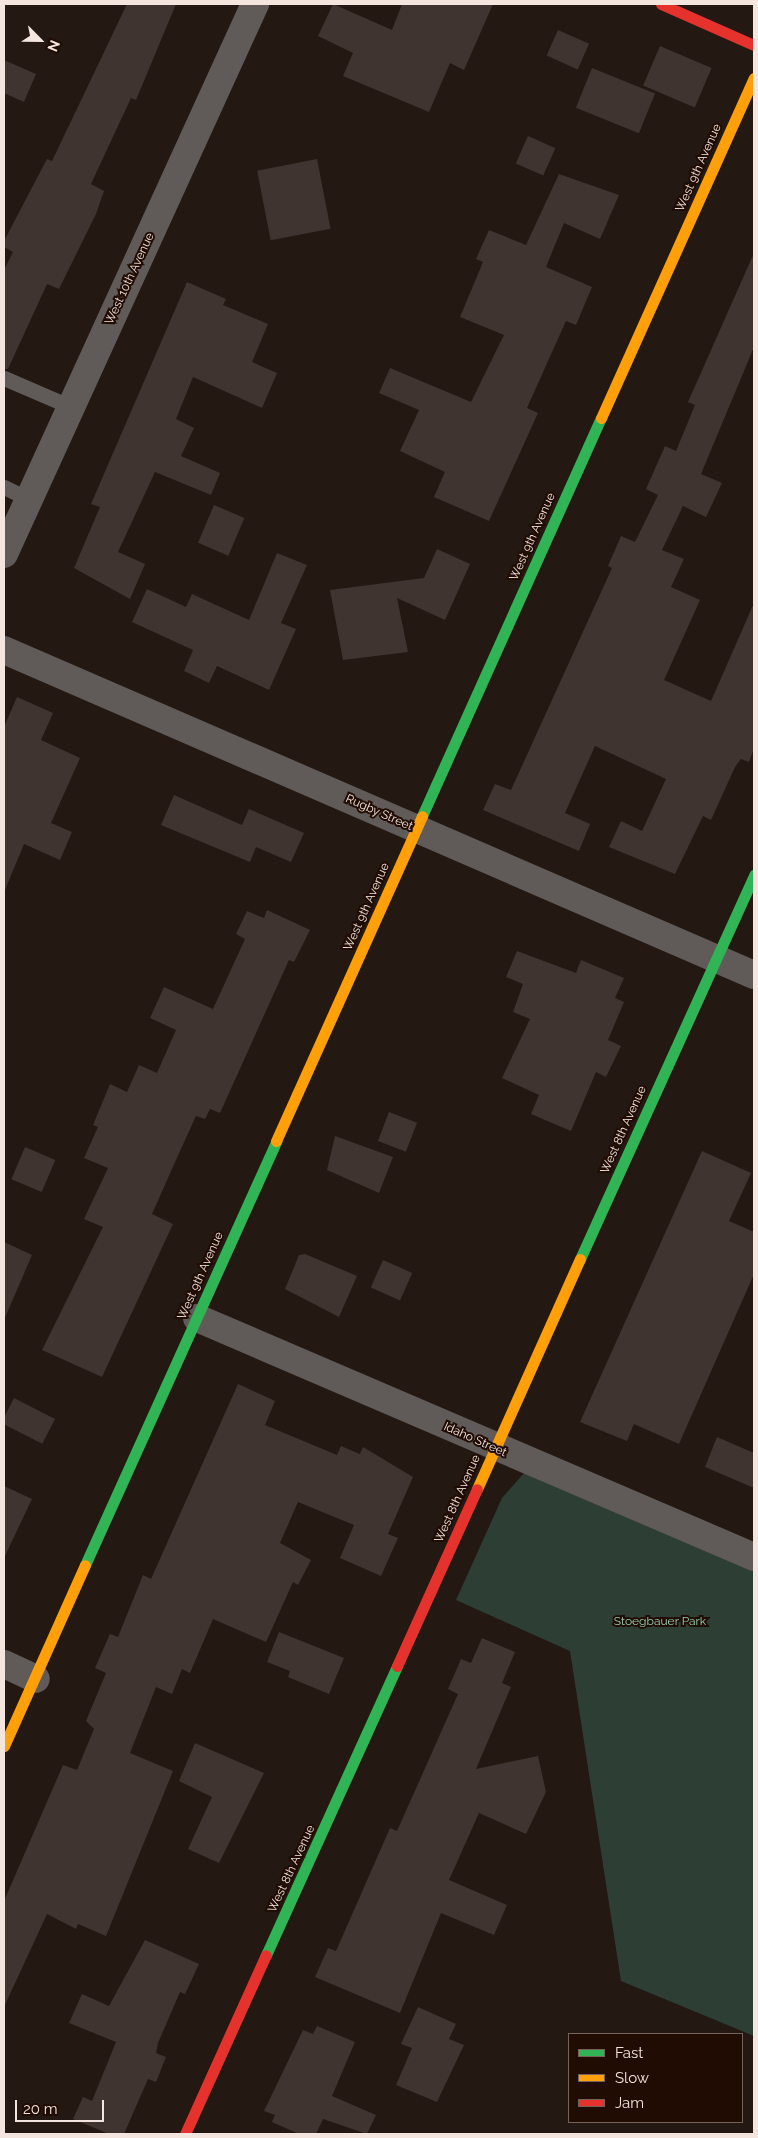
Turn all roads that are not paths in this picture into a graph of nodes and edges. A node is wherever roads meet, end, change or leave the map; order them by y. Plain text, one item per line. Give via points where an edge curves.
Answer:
1 (256, 4) edge
2 (661, 4) edge
3 (702, 4) edge
4 (695, 19) junction
5 (754, 45) edge
6 (754, 78) edge
7 (4, 378) edge
8 (71, 407) junction
9 (4, 487) edge
10 (29, 499) junction
11 (4, 554) edge
12 (4, 650) edge
13 (416, 830) junction
14 (754, 875) edge
15 (716, 958) junction
16 (754, 975) edge
17 (197, 1318) junction
18 (496, 1449) junction
19 (754, 1557) edge
20 (4, 1664) edge
21 (36, 1678) junction
22 (4, 1746) edge
23 (185, 2134) edge

1 - 8 street, West 10th Avenue
2 - 4 main road
3 - 4 lane
4 - 5 main road
6 - 13 main road, West 9th Avenue
7 - 8 lane
8 - 10 street, West 10th Avenue
9 - 10 lane
10 - 11 street, West 10th Avenue
12 - 13 street, Rugby Street
13 - 15 street, Rugby Street
13 - 17 main road, West 9th Avenue
14 - 15 main road, West 8th Avenue
15 - 16 street, Rugby Street
15 - 18 main road, West 8th Avenue
17 - 18 street, Idaho Street
17 - 21 main road, West 9th Avenue
18 - 19 street, Idaho Street
18 - 23 main road, West 8th Avenue
20 - 21 street
21 - 22 main road, West 9th Avenue

